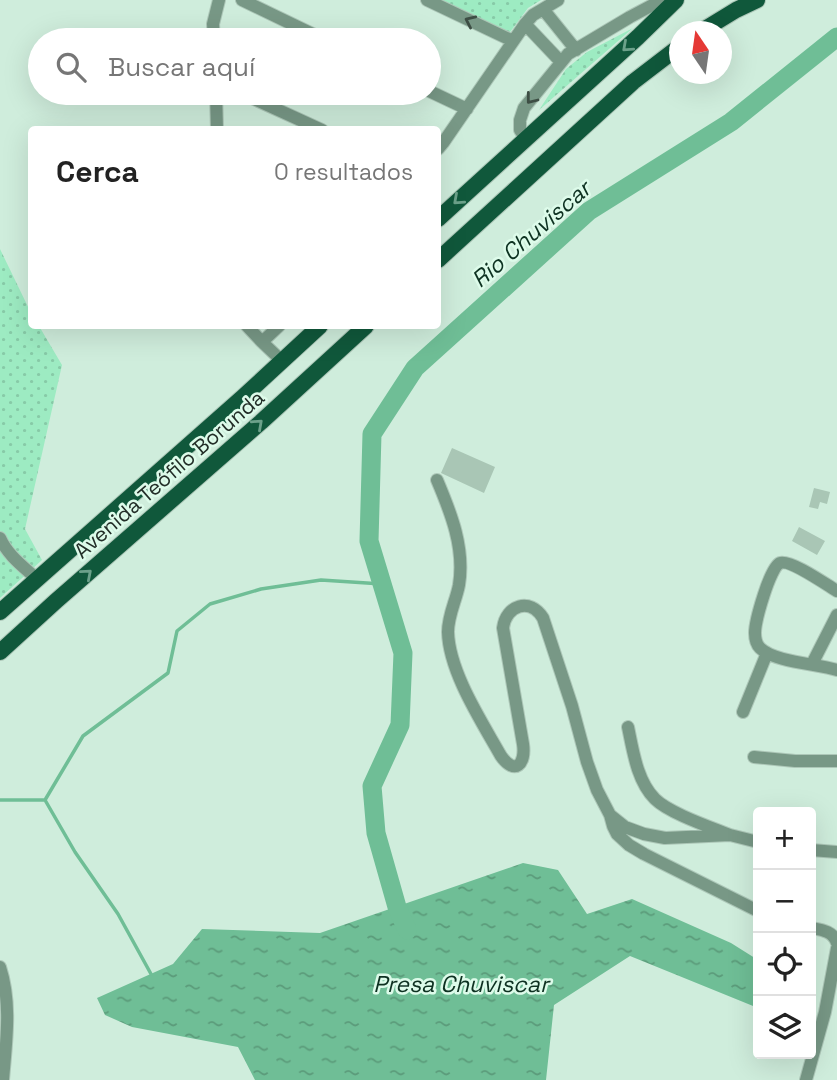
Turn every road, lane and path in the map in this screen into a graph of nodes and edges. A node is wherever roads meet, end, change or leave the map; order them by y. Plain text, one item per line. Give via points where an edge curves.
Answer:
1 (219, 0) edge
2 (242, 0) edge
3 (426, 0) edge
4 (558, 0) edge
5 (662, 0) edge
6 (676, 0) edge
7 (757, 0) edge
8 (542, 9) junction
9 (718, 21) edge
10 (525, 24) junction
11 (213, 28) edge
12 (300, 28) edge
13 (513, 41) junction
14 (576, 50) junction
15 (669, 54) edge
16 (561, 62) junction
17 (441, 97) edge
18 (216, 105) edge
19 (267, 105) edge
20 (467, 109) junction
21 (217, 126) edge
22 (312, 126) edge
23 (526, 139) junction
24 (441, 145) edge
25 (562, 145) junction
26 (441, 216) edge
27 (441, 257) edge
28 (250, 329) edge
29 (276, 329) edge
30 (317, 329) edge
31 (363, 329) edge
32 (262, 341) junction
33 (282, 361) junction
34 (437, 480) dead end
35 (0, 538) edge
36 (38, 580) junction
37 (837, 591) edge
38 (57, 601) junction
39 (0, 612) edge
40 (837, 615) edge
41 (0, 652) edge
42 (767, 653) junction
43 (812, 664) junction
44 (837, 670) edge
45 (743, 712) dead end
46 (628, 727) dead end
47 (754, 757) dead end
48 (837, 761) edge
49 (611, 815) junction
50 (730, 835) junction
51 (753, 841) edge
52 (816, 850) edge
53 (837, 852) edge
54 (753, 908) edge
55 (816, 929) edge
56 (837, 946) edge
57 (0, 967) edge
58 (3, 1080) edge
59 (806, 1080) edge

1 - 11 street
2 - 12 street
13 -> 3 street
4 - 8 street
5 - 14 street
6 -> 23 main road
7 - 9 main road
8 - 10 street
8 - 14 street
10 - 13 street
10 - 16 street
13 - 20 street
14 - 16 street
15 - 25 main road
16 -> 23 street via 524,107 520,130
17 - 20 street
18 - 21 street
19 - 22 street
20 - 24 street
23 - 25 main road
23 -> 26 main road
25 - 27 main road
28 - 32 street
29 - 32 street
30 - 33 main road, Avenida Teófilo Borunda
38 -> 31 main road, Avenida Teófilo Borunda
32 - 33 street
33 - 36 main road, Avenida Teófilo Borunda
34 - 49 street via 458,546 459,585 450,613 449,642 472,703 505,762 521,764 523,744 503,628 511,611 522,606 535,608 543,618 590,772
35 - 36 street via 4,548
36 - 38 main road
36 - 39 main road, Avenida Teófilo Borunda
37 - 42 street via 786,562 777,565 755,633 757,644
38 - 41 main road, Avenida Teófilo Borunda
40 - 43 street
42 - 43 street
42 - 45 street
43 - 44 street
46 - 50 street via 634,756 653,798
47 - 48 street
49 - 50 street via 625,827 665,838
49 - 54 street via 617,834 629,845
50 - 51 street
52 - 53 street
55 - 56 street via 833,935
56 - 59 street
57 - 58 street via 8,1011

